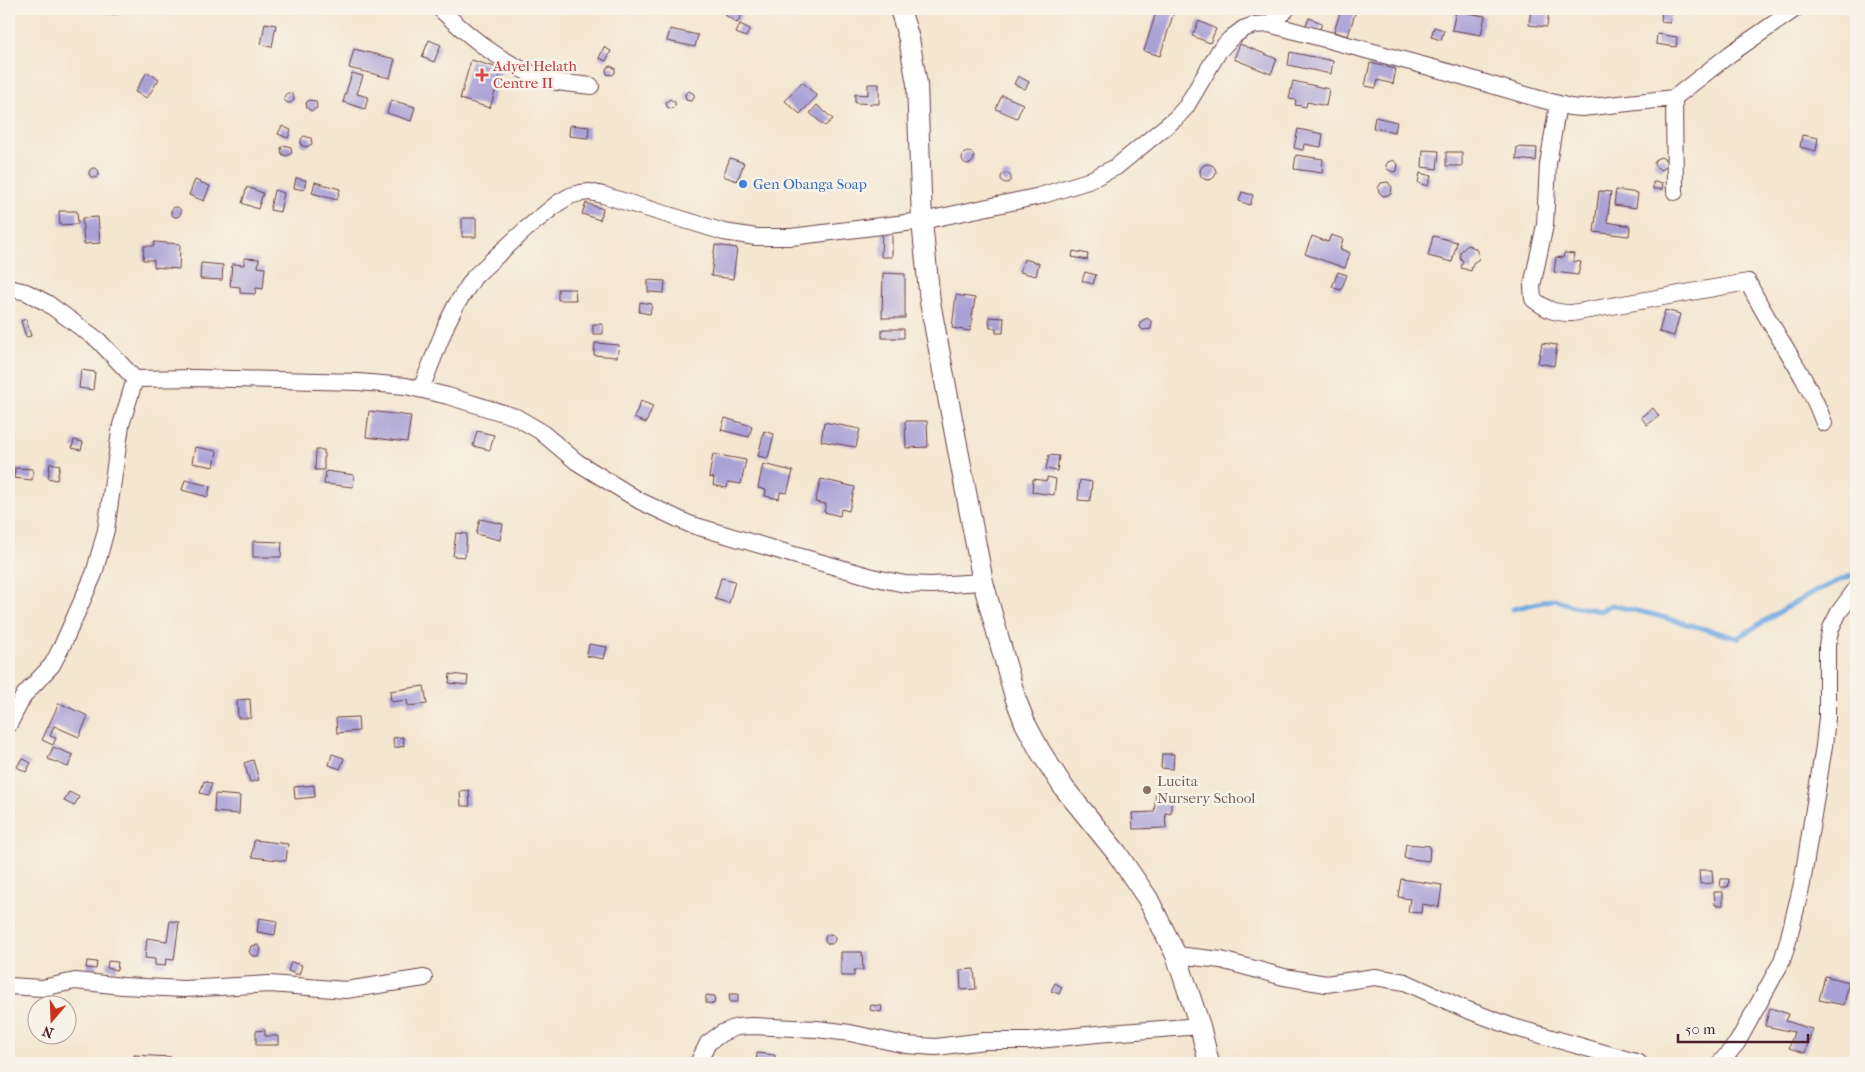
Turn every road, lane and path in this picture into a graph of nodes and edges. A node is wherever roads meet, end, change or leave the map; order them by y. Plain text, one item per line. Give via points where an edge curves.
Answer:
1 (440, 9) edge
2 (900, 9) edge
3 (1287, 9) edge
4 (1795, 9) edge
5 (1269, 24) junction
6 (591, 86) dead end
7 (1674, 98) junction
8 (1558, 104) junction
9 (1674, 192) dead end
10 (922, 221) junction
11 (9, 290) edge
12 (135, 379) junction
13 (421, 389) junction
14 (1824, 423) dead end
15 (983, 582) junction
16 (1856, 589) edge
17 (9, 724) edge
18 (1176, 955) junction
19 (424, 978) dead end
20 (9, 986) edge
21 (1200, 1026) junction
22 (698, 1063) edge
23 (1209, 1063) edge
24 (1639, 1063) edge
25 (1720, 1063) edge

1 - 6 street via 498,57 553,81
2 - 10 street via 917,84
3 - 5 street
4 - 7 street
5 - 8 street
5 - 10 street via 1254,24 1230,39 1219,51 1186,107 1116,167 1088,181 1040,196
7 - 8 street via 1582,108
7 - 9 street
8 - 14 street via 1548,164 1545,224 1532,286 1533,299 1546,309 1572,313 1748,282 1816,400
10 - 13 street via 790,237 756,237 724,232 590,192 570,196 526,229 475,276 447,323
10 - 15 street via 930,302
11 - 12 street via 26,292 47,303 98,340
12 - 13 street via 358,382
12 - 17 street via 121,425 106,530 94,574 52,665 24,696
13 - 15 street via 527,422 577,462 640,501 690,524 905,584
15 - 18 street via 1025,724 1064,788 1116,852 1148,899
16 - 25 street via 1839,612 1827,645 1824,746 1802,884 1788,941 1782,961 1737,1043
18 - 21 street
18 - 24 street via 1221,960 1284,977 1326,984 1375,977 1406,982 1513,1027
19 - 20 street via 346,990 270,984 184,989 75,981 42,988
21 - 22 street via 936,1047 906,1045 817,1029 737,1027 708,1043
21 - 23 street

